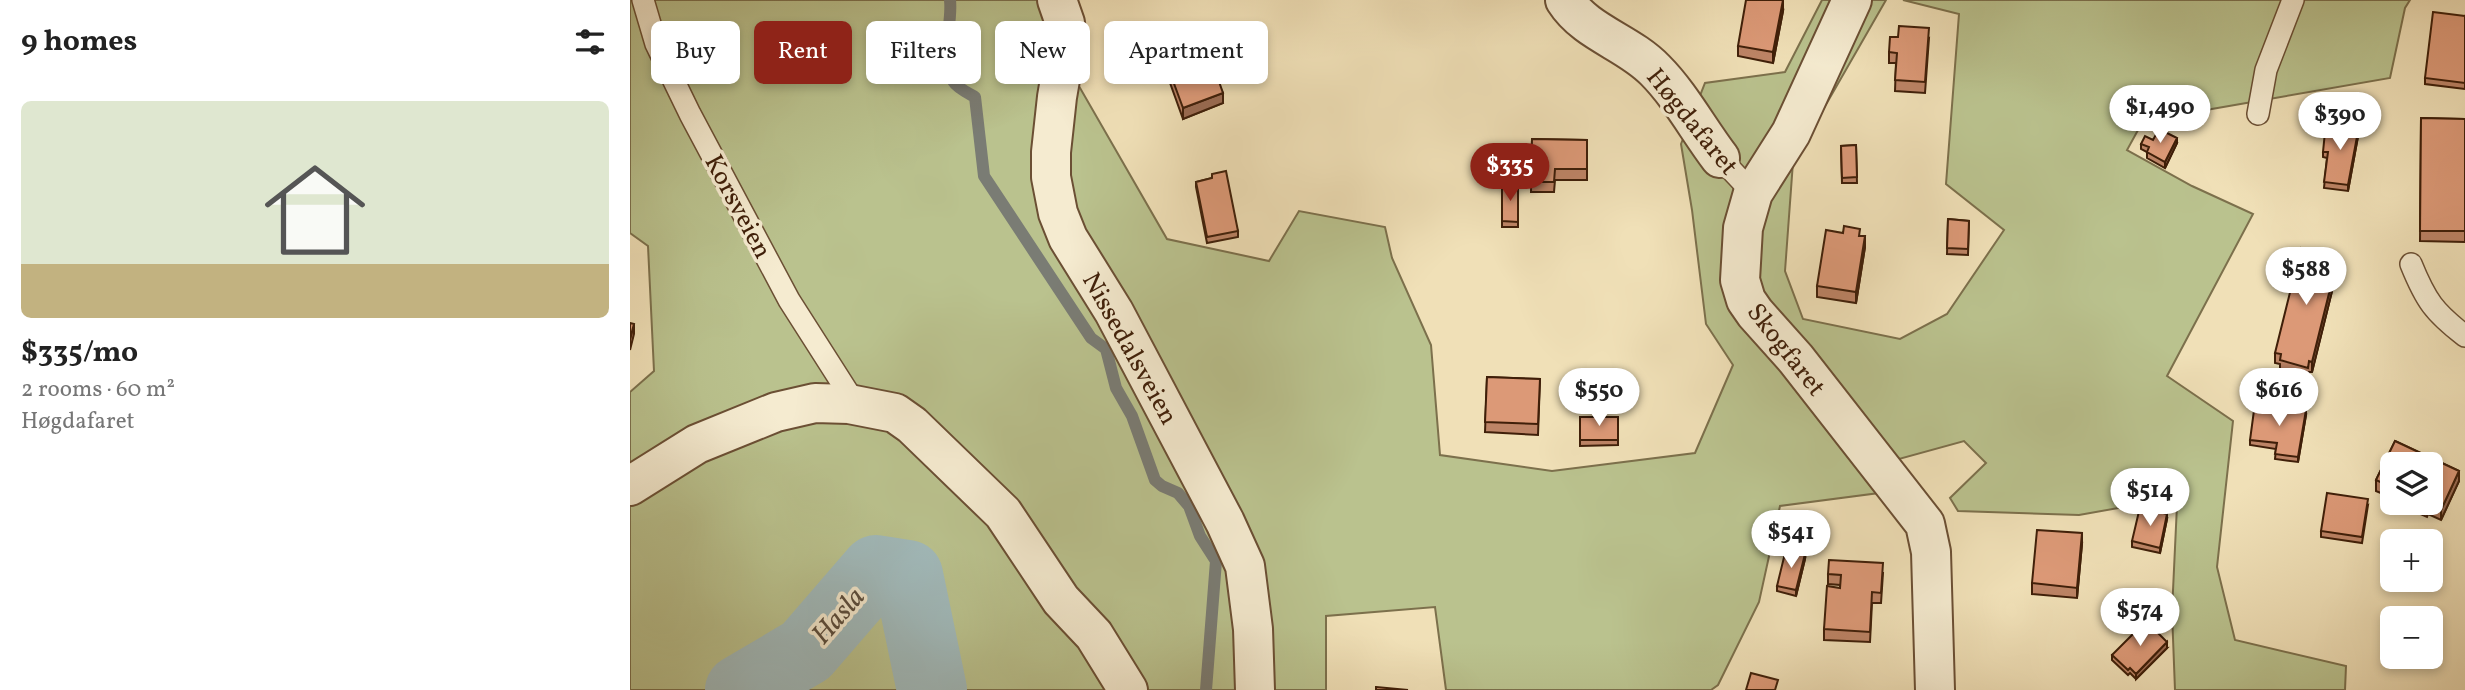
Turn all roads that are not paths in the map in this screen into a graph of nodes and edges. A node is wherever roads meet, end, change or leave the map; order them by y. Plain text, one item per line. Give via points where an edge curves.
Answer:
1 (643, 0) edge
2 (1058, 0) edge
3 (1565, 0) edge
4 (1852, 0) edge
5 (2293, 0) edge
6 (2258, 114) dead end
7 (1720, 158) joint
8 (1753, 194) junction
9 (2411, 264) dead end
10 (2465, 336) edge
11 (849, 404) junction
12 (630, 486) edge
13 (1128, 690) edge
14 (1255, 690) edge
15 (1935, 690) edge

1 - 11 lane, Korsveien via 656,44 690,114 789,300 849,394
2 - 14 street, Nissedalsveien via 1068,39 1051,152 1058,213 1245,566 1254,629
3 - 7 street, Høgdafaret via 1580,20 1653,68
4 - 8 street, Skogfaret via 1791,133
5 - 6 lane via 2266,70
7 - 8 lane, Høgdafaret
8 - 15 street, Skogfaret via 1743,228 1740,280 1746,300 1925,524 1931,552
9 - 10 lane via 2439,316
11 - 12 street via 815,403 776,412 697,444
11 - 13 street via 895,413 912,425 1003,513 1061,600 1094,635

